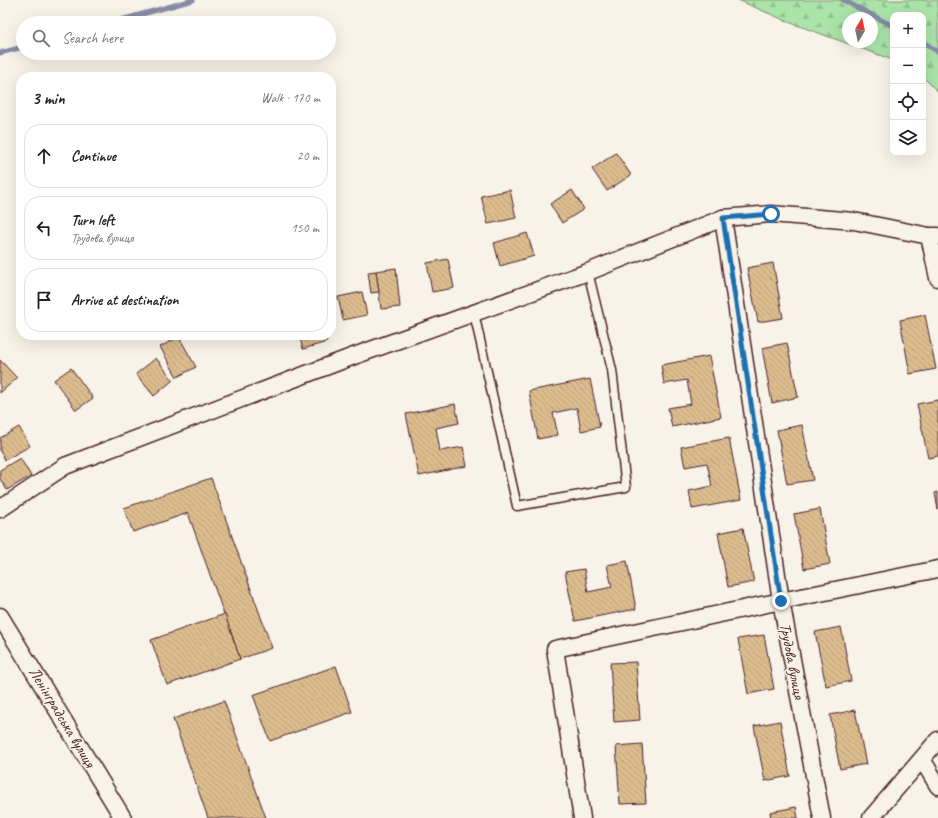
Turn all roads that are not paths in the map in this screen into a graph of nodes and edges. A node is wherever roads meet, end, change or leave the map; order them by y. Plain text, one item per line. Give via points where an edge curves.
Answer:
1 (723, 218) junction
2 (934, 236) edge
3 (588, 272) junction
4 (938, 278) edge
5 (474, 313) junction
6 (1, 505) edge
7 (938, 569) edge
8 (781, 601) junction
9 (0, 616) edge
10 (938, 740) edge
11 (922, 759) junction
12 (938, 786) edge
13 (123, 818) edge
14 (582, 818) edge
15 (822, 818) edge
16 (871, 818) edge

1 - 2 street via 771,214 854,221
1 - 3 street
1 - 8 street, Трудова вулиця
2 - 4 street
3 - 5 street
3 - 5 lane via 612,370 626,487 517,506
5 - 6 street via 65,466
7 - 8 street
8 - 14 street via 555,649
8 - 15 street, Трудова вулиця
9 - 13 street, Ленінградська вулиця
10 - 11 street
11 - 12 street
11 - 16 street

